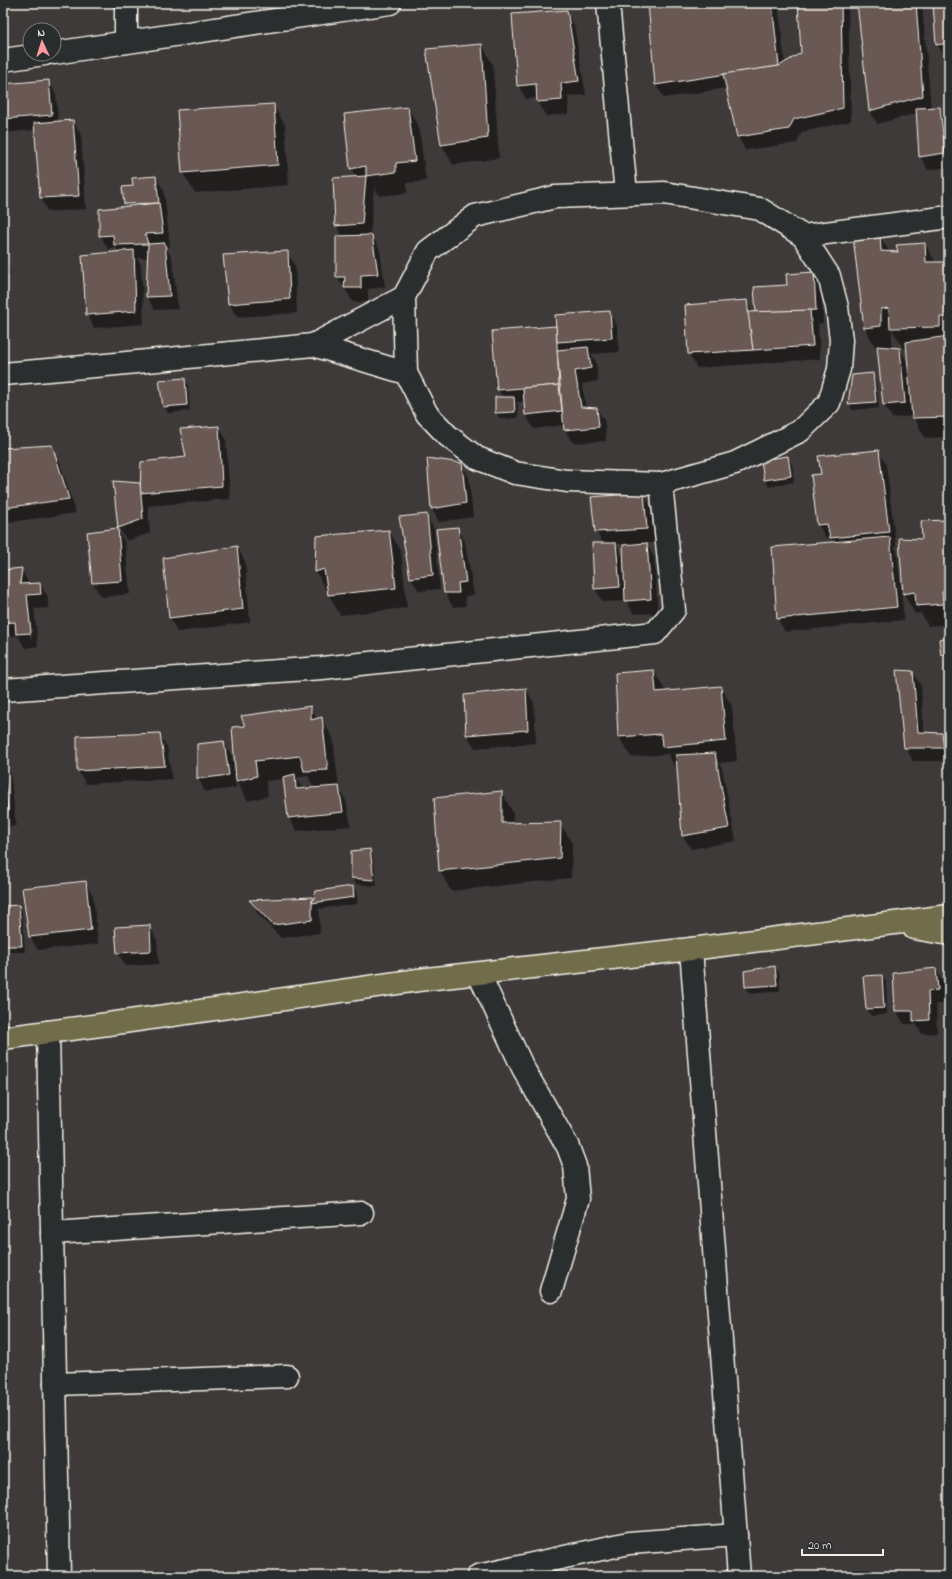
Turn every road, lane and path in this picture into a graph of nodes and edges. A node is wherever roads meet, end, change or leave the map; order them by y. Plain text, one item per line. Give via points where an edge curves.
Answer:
1 (126, 3) edge
2 (390, 3) edge
3 (608, 3) edge
4 (126, 42) junction
5 (62, 52) edge
6 (22, 57) edge
7 (3, 60) edge
8 (626, 194) junction
9 (949, 217) edge
10 (804, 236) junction
11 (404, 297) junction
12 (313, 345) junction
13 (406, 373) junction
14 (3, 374) edge
15 (661, 484) junction
16 (3, 690) edge
17 (949, 916) edge
18 (891, 925) junction
19 (949, 934) edge
20 (691, 949) junction
21 (479, 974) junction
22 (48, 1032) junction
23 (3, 1038) edge
24 (362, 1213) dead end
25 (52, 1234) junction
26 (551, 1291) dead end
27 (287, 1376) dead end
28 (55, 1384) junction
29 (736, 1535) junction
30 (563, 1566) edge
31 (59, 1576) edge
32 (478, 1576) edge
33 (739, 1576) edge

1 - 4 street
2 - 4 street
3 - 8 street
4 - 5 street
6 - 7 street
8 - 10 street via 664,193 760,209
8 - 11 street via 556,197 475,216 428,251
9 - 10 street
10 - 15 street via 828,276 837,307 841,340 839,369 828,403 800,431 741,460
11 - 12 street
11 - 13 street
12 - 13 street
12 - 14 street
13 - 15 street via 427,414 448,436 477,458 515,473 567,481
15 - 16 street via 674,610 655,633 322,668
17 - 18 main road
18 - 19 main road
18 - 20 main road
20 - 21 main road
20 - 29 street
21 - 22 main road via 418,980
21 - 26 street via 524,1068 565,1140 575,1166 578,1198
22 - 23 main road
22 - 25 street
24 - 25 street
25 - 28 street
27 - 28 street
28 - 31 street
29 - 30 street via 629,1542
29 - 33 street
30 - 32 street

